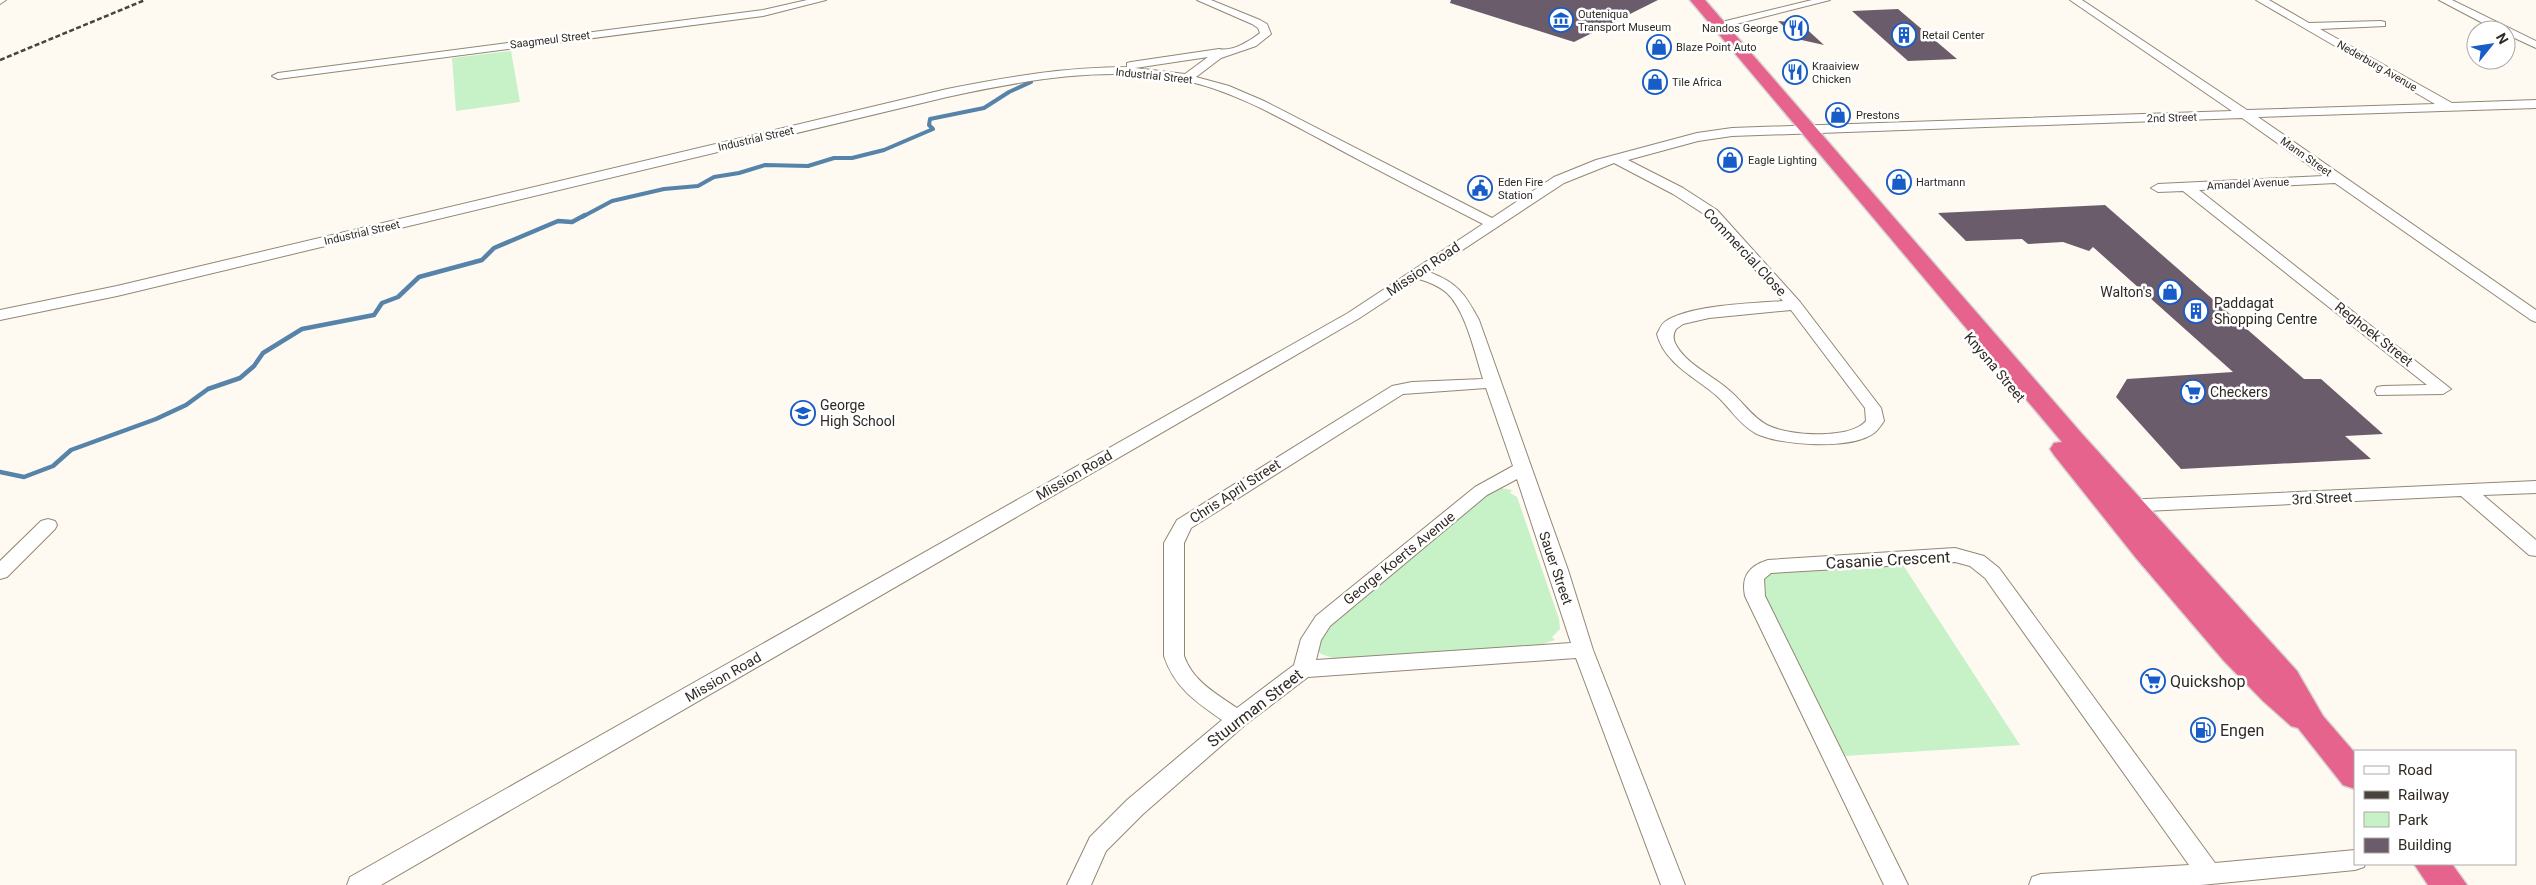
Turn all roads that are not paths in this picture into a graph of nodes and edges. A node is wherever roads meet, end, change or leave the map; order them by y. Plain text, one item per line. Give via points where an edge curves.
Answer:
1 (821, 0) edge
2 (1202, 0) edge
3 (1686, 0) edge
4 (1697, 0) edge
5 (1825, 0) edge
6 (2075, 0) edge
7 (2261, 0) edge
8 (2444, 0) edge
9 (2485, 20) edge
10 (2381, 24) dead end
11 (2306, 26) junction
12 (1715, 28) junction
13 (2516, 35) edge
14 (2536, 45) edge
15 (1231, 50) junction
16 (1205, 65) junction
17 (1078, 71) junction
18 (278, 76) dead end
19 (1187, 78) junction
20 (1251, 98) junction
21 (2536, 104) edge
22 (2448, 107) junction
23 (2246, 115) junction
24 (1801, 130) junction
25 (1616, 159) junction
26 (2338, 179) junction
27 (2188, 187) junction
28 (2158, 188) dead end
29 (1492, 224) junction
30 (1417, 273) junction
31 (1795, 305) junction
32 (0, 315) edge
33 (2536, 317) edge
34 (1493, 383) junction
35 (2383, 391) dead end
36 (1522, 469) junction
37 (2536, 487) edge
38 (2466, 491) junction
39 (2121, 506) junction
40 (48, 525) dead end
41 (2536, 550) edge
42 (0, 572) edge
43 (1583, 650) junction
44 (1303, 669) junction
45 (1237, 719) junction
46 (2354, 775) edge
47 (2354, 860) edge
48 (2432, 865) edge
49 (2209, 874) junction
50 (2072, 884) edge
51 (359, 885) edge
52 (1078, 885) edge
53 (1673, 885) edge
54 (1896, 885) edge
55 (2041, 885) edge
56 (2449, 885) edge

1 - 18 street, Saagmeul Street via 763,13
2 - 15 street via 1264,28 1266,34 1260,39
3 - 12 highway, Knysna Street
4 - 12 highway, Knysna Street
5 - 12 street
6 - 23 street, Mann Street
7 - 11 street, Nederburg Avenue
8 - 9 street
10 - 11 street, Nederburg Avenue
11 - 22 street, Nederburg Avenue
12 - 24 highway, Knysna Street
13 - 14 street
15 - 16 street
15 - 17 street
16 - 19 street
16 - 20 street via 1216,78
17 - 19 street, Industrial Street via 1135,72
17 - 32 street, Industrial Street via 1017,78 947,93 126,289
19 - 20 street, Industrial Street
20 - 29 street, Industrial Street
21 - 22 street, 2nd Street
22 - 23 street, 2nd Street
23 - 24 street, 2nd Street
23 - 26 street, Mann Street
24 - 25 street, Mission Road via 1704,135
24 - 39 highway, Knysna Street
25 - 29 street, Mission Road via 1564,178
25 - 31 street, Commercial Close via 1678,191 1712,213
26 - 27 street, Amandel Avenue
26 - 33 street, Mann Street
27 - 28 street, Amandel Avenue
27 - 35 street, Reghoek Street via 2443,389
29 - 30 street, Mission Road
30 - 34 street, Sauer Street via 1456,291 1471,320
30 - 51 street, Mission Road via 1353,316
31 - 31 street, Commercial Close via 1686,317 1669,326 1665,339 1676,356 1720,390 1747,419 1764,430 1803,440 1856,435 1866,431 1875,421 1873,408
34 - 36 street, Sauer Street
34 - 45 street, Chris April Street via 1398,390 1184,524 1174,543 1174,656 1177,668 1187,684
36 - 43 street, Sauer Street
36 - 44 street, George Koerts Avenue via 1481,491 1322,621 1311,639
37 - 38 street, 3rd Street
38 - 39 street, 3rd Street
38 - 41 street
39 - 46 highway, Knysna Street via 2286,679 2312,725
40 - 42 street
43 - 44 street, Stuurman Street
43 - 53 street, Sauer Street
44 - 45 street, Stuurman Street
45 - 52 street, Stuurman Street via 1135,807 1098,844
47 - 49 street
48 - 56 highway
49 - 50 street
49 - 54 street, Casanie Crescent via 1992,573 1976,561 1955,555 1759,570 1752,584 1755,596
50 - 55 street

